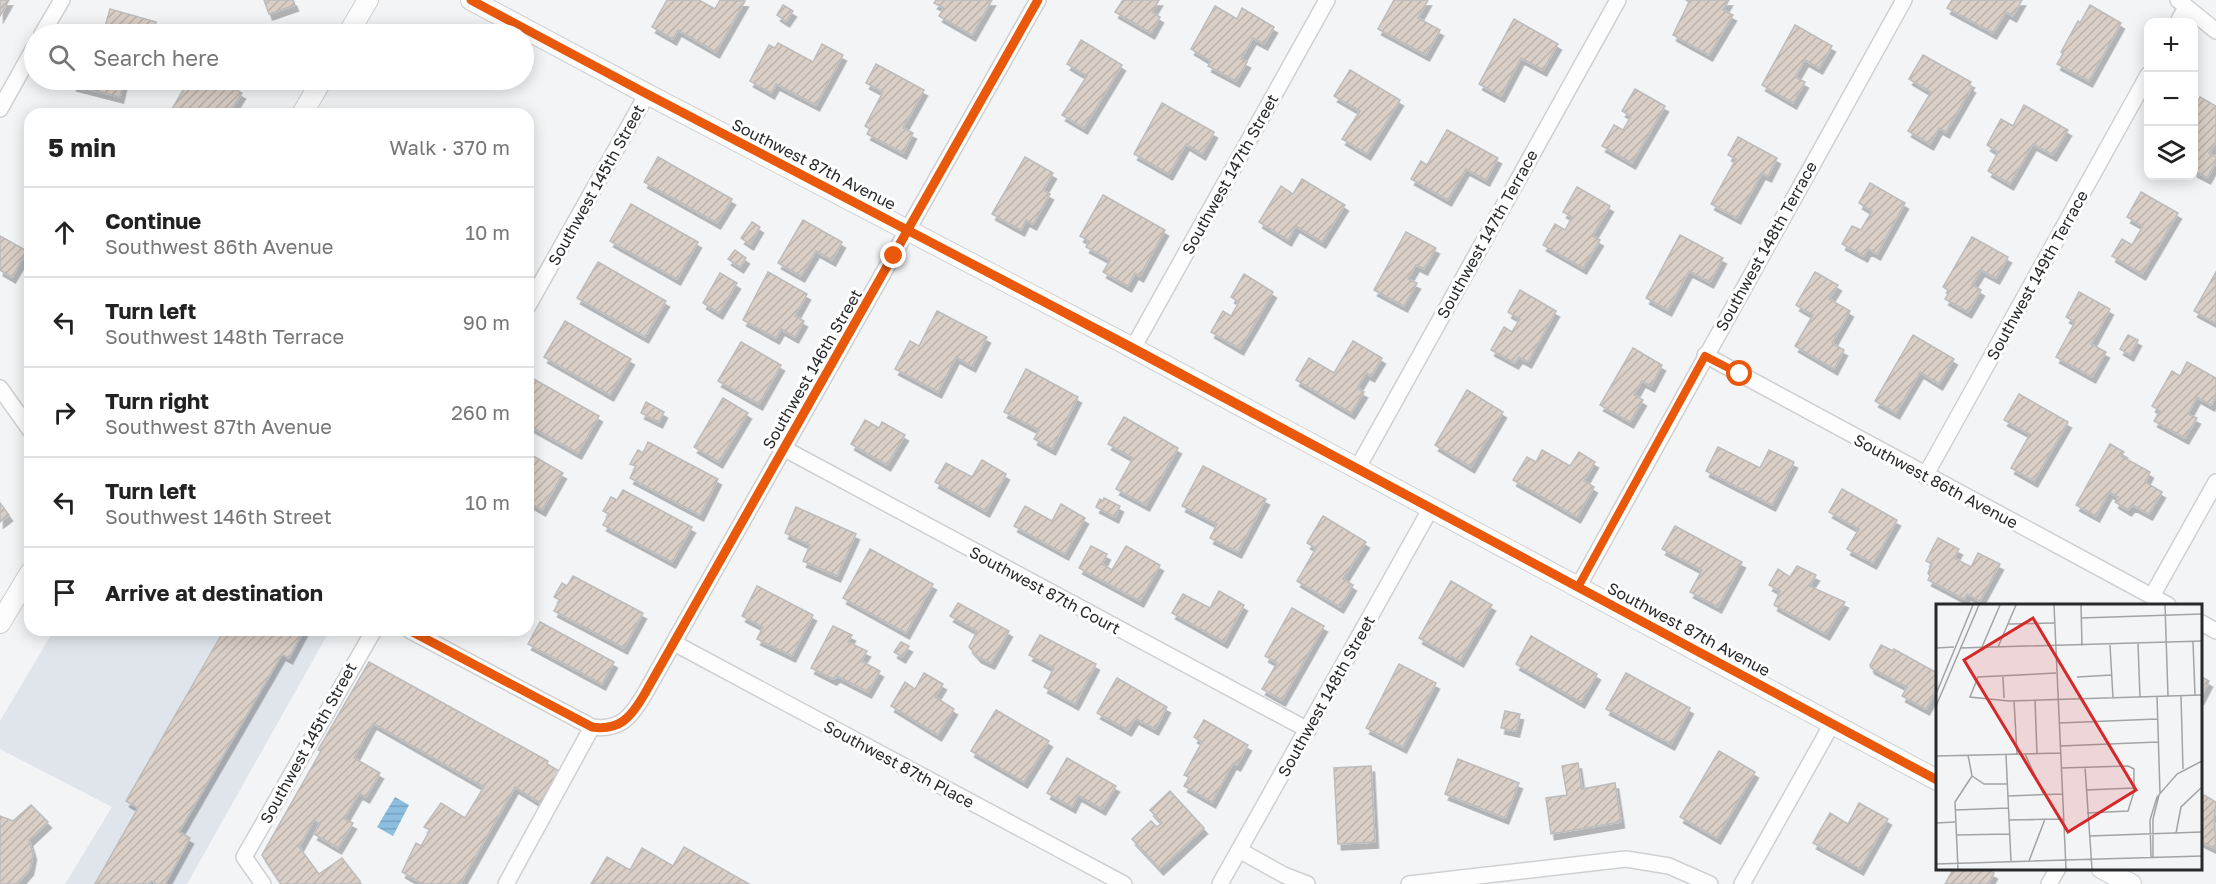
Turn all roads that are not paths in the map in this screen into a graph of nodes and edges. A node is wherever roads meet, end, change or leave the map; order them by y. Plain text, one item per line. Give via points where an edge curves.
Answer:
1 (62, 0) edge
2 (368, 0) edge
3 (471, 0) edge
4 (1038, 0) edge
5 (1327, 0) edge
6 (1618, 0) edge
7 (1904, 0) edge
8 (2182, 3) edge
9 (2179, 18) edge
10 (48, 24) edge
11 (354, 24) edge
12 (516, 24) edge
13 (2216, 31) edge
14 (534, 34) edge
15 (24, 66) edge
16 (2144, 82) edge
17 (316, 90) edge
18 (647, 94) junction
19 (306, 108) edge
20 (0, 109) edge
21 (908, 230) junction
22 (534, 295) edge
23 (1133, 348) junction
24 (1705, 356) junction
25 (0, 388) edge
26 (24, 422) edge
27 (783, 448) junction
28 (1357, 469) junction
29 (1925, 476) junction
30 (2216, 482) edge
31 (1431, 508) junction
32 (24, 583) edge
33 (1578, 587) junction
34 (2152, 596) junction
35 (2166, 604) edge
36 (0, 623) edge
37 (2201, 623) edge
38 (2216, 631) edge
39 (371, 636) edge
40 (420, 636) edge
41 (674, 643) junction
42 (1832, 724) junction
43 (592, 727) junction
44 (1308, 730) junction
45 (1936, 779) edge
46 (1239, 850) junction
47 (2057, 869) edge
48 (2105, 869) edge
49 (263, 884) edge
50 (506, 884) edge
51 (1124, 884) edge
52 (1220, 884) edge
53 (1306, 884) edge
54 (1409, 884) edge
55 (1710, 884) edge
56 (1742, 884) edge
57 (2049, 884) edge
58 (2131, 884) edge

1 - 10 street
2 - 11 street
3 - 12 street, Southwest 87th Avenue
4 - 21 street, Southwest 146th Street
5 - 23 street, Southwest 147th Street
6 - 28 street, Southwest 147th Terrace
7 - 24 street, Southwest 148th Terrace
8 - 9 street
8 - 13 street
14 - 18 street, Southwest 87th Avenue
15 - 20 street
16 - 29 street, Southwest 149th Terrace
17 - 19 street
18 - 21 street, Southwest 87th Avenue
18 - 22 street, Southwest 145th Street
21 - 23 street, Southwest 87th Avenue
21 - 27 street, Southwest 146th Street
23 - 28 street, Southwest 87th Avenue
24 - 29 street, Southwest 86th Avenue
24 - 33 street, Southwest 148th Terrace
25 - 26 street
27 - 41 street, Southwest 146th Street
27 - 44 street, Southwest 87th Court
28 - 31 street, Southwest 87th Avenue
29 - 34 street, Southwest 86th Avenue
30 - 34 street
31 - 33 street, Southwest 87th Avenue
31 - 44 street, Southwest 148th Street
32 - 36 street
33 - 42 street, Southwest 87th Avenue
34 - 35 street, Southwest 86th Avenue
37 - 38 street
39 - 49 street, Southwest 145th Street via 244,857
40 - 43 street
41 - 43 street, Southwest 146th Street via 628,717 612,728
41 - 51 street, Southwest 87th Place
42 - 45 street, Southwest 87th Avenue
42 - 56 street
43 - 50 street
44 - 46 street, Southwest 148th Street
46 - 52 street, Southwest 148th Street
46 - 53 street
47 - 57 street
48 - 58 street
54 - 55 street via 1626,859 1669,866

